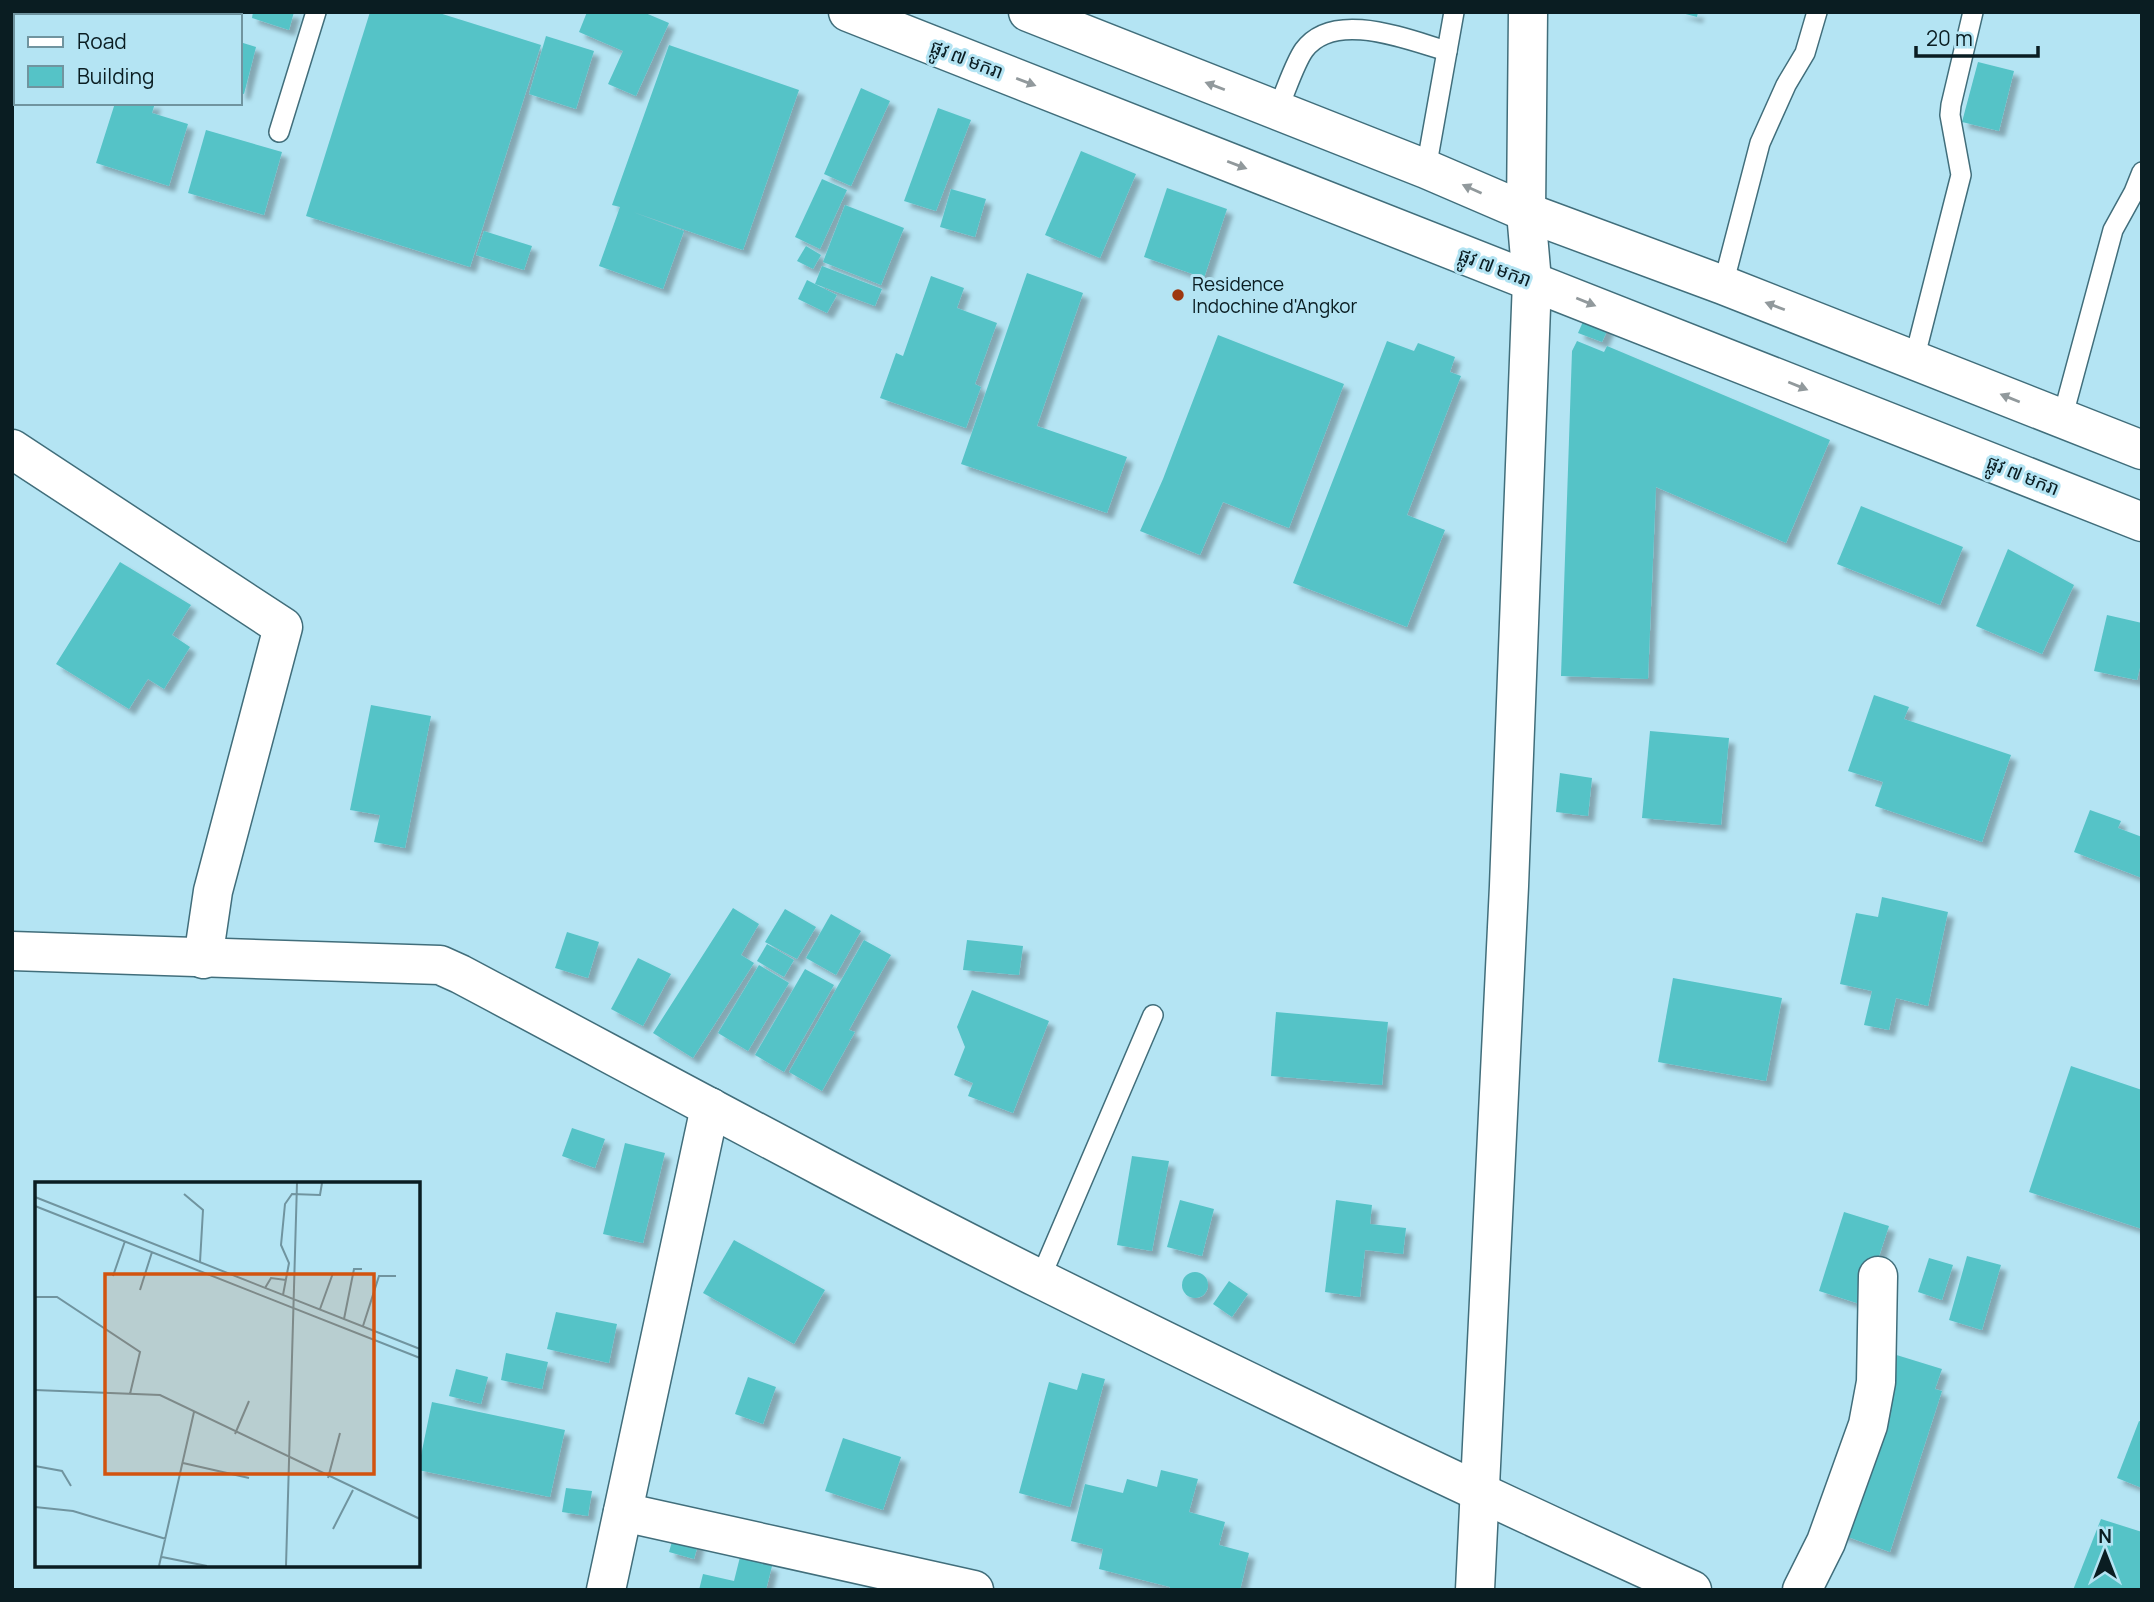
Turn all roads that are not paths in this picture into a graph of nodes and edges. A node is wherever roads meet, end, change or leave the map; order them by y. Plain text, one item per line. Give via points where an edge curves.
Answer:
1 (316, 12) edge
2 (848, 12) edge
3 (1028, 12) edge
4 (1454, 12) edge
5 (1528, 12) edge
6 (1817, 12) edge
7 (1973, 12) edge
8 (1447, 51) junction
9 (1278, 110) junction
10 (279, 132) dead end
11 (1426, 169) junction
12 (2142, 172) edge
13 (1526, 212) junction
14 (1532, 281) junction
15 (1723, 285) junction
16 (1914, 360) junction
17 (2062, 419) junction
18 (12, 449) edge
19 (2142, 450) edge
20 (2142, 522) edge
21 (12, 951) edge
22 (203, 959) junction
23 (1153, 1014) dead end
24 (710, 1107) junction
25 (1878, 1276) dead end
26 (1040, 1279) junction
27 (1478, 1493) junction
28 (623, 1512) junction
29 (606, 1590) edge
30 (974, 1590) edge
31 (1475, 1590) edge
32 (1692, 1590) edge
33 (1802, 1590) edge

1 - 10 lane
2 -> 14 street, ផ្លូវ ៧ មករា
9 -> 3 street
4 - 8 lane
5 - 13 street
6 - 15 lane via 1805,53 1760,143
7 - 16 lane via 1950,115 1961,175
8 - 9 lane via 1366,30 1328,31 1304,49
8 - 11 lane
9 - 11 street
13 -> 11 street
12 - 17 lane via 2112,230
13 - 14 street
13 - 15 street
14 -> 20 street, ផ្លូវ ៧ មករា
14 - 27 street via 1509,886
16 -> 15 street
17 -> 16 street
17 - 19 street
18 - 22 street via 283,627 213,891
21 - 22 street
22 - 24 street via 440,965
23 - 26 lane
24 - 26 street
24 - 28 street
25 - 33 street via 1876,1382 1868,1425 1826,1542
26 - 27 street
27 - 31 street
27 - 32 street
28 - 29 street
28 - 30 street

